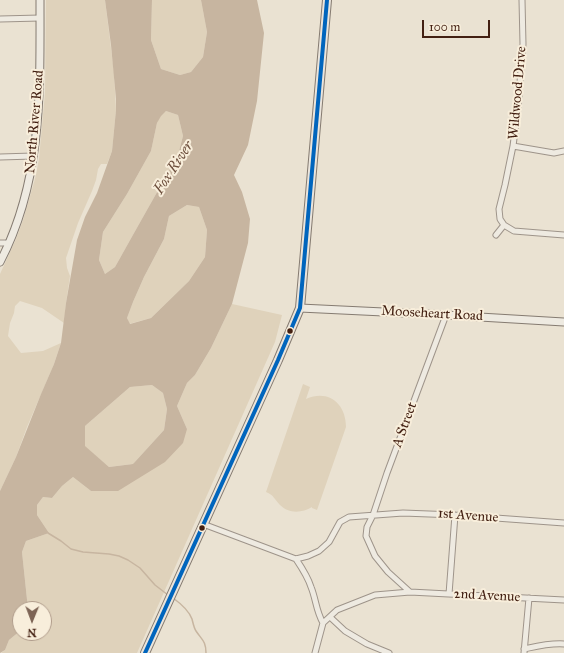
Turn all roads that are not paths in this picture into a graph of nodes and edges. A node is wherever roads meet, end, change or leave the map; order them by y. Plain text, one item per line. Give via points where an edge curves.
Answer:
1 (40, 0) edge
2 (327, 0) edge
3 (522, 0) edge
4 (40, 18) junction
5 (0, 19) edge
6 (513, 146) junction
7 (564, 151) edge
8 (33, 156) junction
9 (0, 157) edge
10 (504, 225) junction
11 (496, 235) dead end
12 (564, 236) edge
13 (0, 243) edge
14 (9, 243) junction
15 (0, 262) edge
16 (300, 308) junction
17 (446, 315) junction
18 (564, 322) edge
19 (373, 515) junction
20 (455, 515) junction
21 (564, 523) edge
22 (203, 524) junction
23 (296, 559) junction
24 (410, 592) junction
25 (449, 594) junction
26 (529, 598) junction
27 (564, 600) edge
28 (330, 617) junction
29 (323, 623) junction
30 (564, 644) edge
31 (524, 651) edge
32 (146, 653) edge
33 (315, 653) edge
34 (389, 653) edge

1 - 4 main road, North River Road
2 - 16 main road
3 - 6 street, Wildwood Drive via 523,44
4 - 5 street
4 - 8 main road, North River Road via 40,70
6 - 7 street via 554,153
6 - 10 street, Wildwood Drive via 499,209 500,219
8 - 9 street
8 - 14 main road, North River Road via 24,203
10 - 11 street
10 - 12 street via 514,231
13 - 14 street
14 - 15 main road, North River Road
16 - 17 main road, Mooseheart Road
16 - 22 main road
17 - 18 main road, Mooseheart Road
17 - 19 street, A Street
19 - 20 street, 1st Avenue
19 - 23 street, 1st Avenue via 349,517 340,522 329,542 319,551
19 - 24 street, A Street via 366,536 375,556
20 - 21 street, 1st Avenue
20 - 25 street
22 - 23 street
22 - 32 main road
23 - 29 street via 306,574 318,615
24 - 25 street, 2nd Avenue
24 - 28 street, 2nd Avenue via 375,594 337,610
25 - 26 street, 2nd Avenue
26 - 27 street, 2nd Avenue
26 - 31 street
28 - 29 street
28 - 34 street via 345,631
29 - 33 street
30 - 31 street via 538,646

